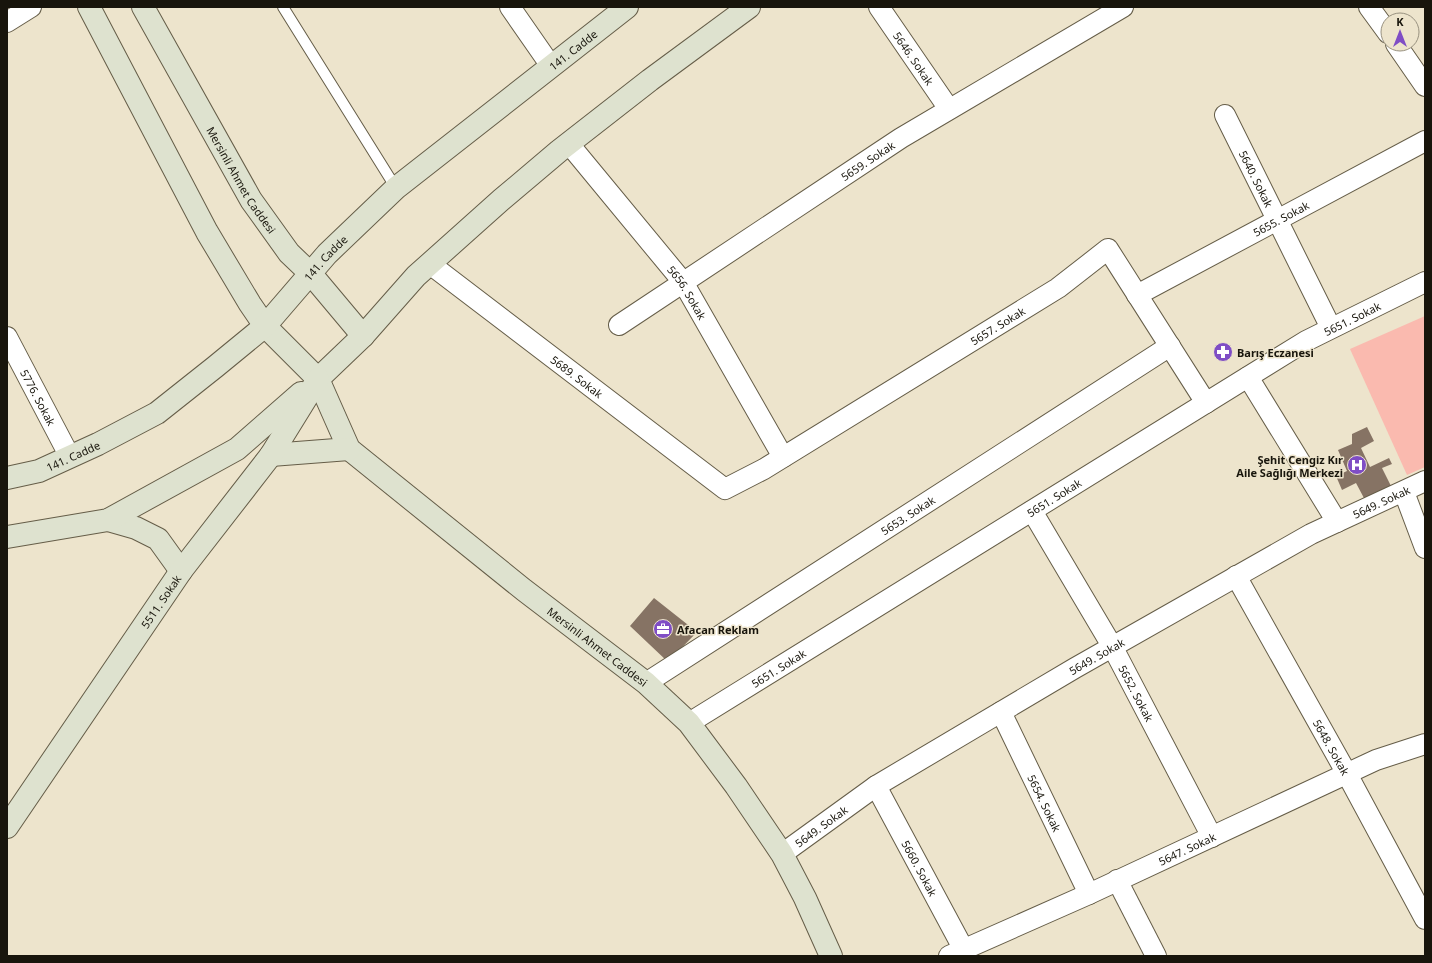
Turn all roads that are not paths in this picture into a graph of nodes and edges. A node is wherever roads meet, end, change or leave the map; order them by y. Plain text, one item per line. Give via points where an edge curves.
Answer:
1 (31, 7) edge
2 (89, 7) edge
3 (143, 7) edge
4 (283, 7) edge
5 (510, 7) edge
6 (627, 7) edge
7 (749, 7) edge
8 (879, 7) edge
9 (1123, 7) edge
10 (1369, 7) edge
11 (7, 22) edge
12 (1380, 22) edge
13 (1402, 52) edge
14 (551, 66) junction
15 (1425, 86) edge
16 (949, 109) junction
17 (1225, 116) dead end
18 (1425, 141) edge
19 (569, 144) junction
20 (396, 188) junction
21 (1278, 220) junction
22 (430, 264) junction
23 (311, 274) junction
24 (683, 282) junction
25 (1425, 282) edge
26 (1138, 295) junction
27 (619, 325) dead end
28 (265, 326) junction
29 (1331, 328) junction
30 (363, 336) junction
31 (7, 337) edge
32 (1170, 346) junction
33 (1248, 377) junction
34 (318, 379) junction
35 (1206, 403) junction
36 (349, 449) junction
37 (271, 455) junction
38 (70, 457) junction
39 (783, 457) junction
40 (7, 478) edge
41 (1425, 481) edge
42 (725, 489) joint
43 (1404, 492) junction
44 (1032, 510) junction
45 (108, 520) junction
46 (1337, 522) junction
47 (7, 537) edge
48 (1425, 548) edge
49 (181, 571) junction
50 (1236, 576) junction
51 (1112, 646) junction
52 (646, 683) junction
53 (1001, 712) junction
54 (689, 723) junction
55 (1425, 744) edge
56 (1347, 774) junction
57 (876, 786) junction
58 (7, 828) edge
59 (1212, 836) junction
60 (782, 854) junction
61 (1117, 880) junction
62 (1089, 894) junction
63 (1425, 919) edge
64 (956, 953) edge
65 (831, 956) edge
66 (1156, 956) edge

1 - 11 street
2 - 28 street via 207,232
3 - 23 street, Mersinli Ahmet Caddesi via 250,200 289,253
4 - 20 lane
5 - 14 street
6 - 14 street, 141. Cadde
7 - 19 street
8 - 16 street, 5646. Sokak
9 - 16 street, 5659. Sokak
10 - 12 street
13 - 15 street
14 - 20 street, 141. Cadde
16 - 24 street, 5659. Sokak
17 - 21 street, 5640. Sokak
18 - 21 street, 5655. Sokak
19 - 22 street via 501,200
19 - 24 street, 5656. Sokak
20 - 23 street, 141. Cadde via 327,254
21 - 26 street, 5655. Sokak
21 - 29 street, 5640. Sokak
22 - 30 street via 416,276
22 - 42 street, 5689. Sokak
23 - 28 street, 141. Cadde
23 - 30 street, Mersinli Ahmet Caddesi
24 - 27 street, 5659. Sokak
24 - 39 street, 5656. Sokak
25 - 29 street, 5651. Sokak
26 - 32 street, 5657. Sokak
26 - 39 street, 5657. Sokak via 1108,249 1058,288
28 - 34 street
28 - 38 street, 141. Cadde via 157,413
29 - 33 street, 5651. Sokak
30 - 34 street
31 - 38 street, 5776. Sokak
32 - 35 street, 5657. Sokak
32 - 52 street, 5653. Sokak
33 - 35 street, 5651. Sokak
33 - 46 street
34 - 36 street, Mersinli Ahmet Caddesi
34 - 37 street, 5511. Sokak
34 - 45 street via 237,449
35 - 44 street, 5651. Sokak
36 - 37 street
36 - 52 street, Mersinli Ahmet Caddesi via 524,590
37 - 49 street, 5511. Sokak
38 - 40 street, 141. Cadde via 39,471
39 - 42 street, 5657. Sokak
41 - 43 street, 5649. Sokak
43 - 46 street, 5649. Sokak
43 - 48 street
44 - 51 street, 5652. Sokak
44 - 54 street, 5651. Sokak
45 - 47 street
45 - 49 street via 136,528 158,539
46 - 50 street, 5649. Sokak
49 - 58 street, 5511. Sokak
50 - 51 street, 5649. Sokak
50 - 56 street, 5648. Sokak
51 - 53 street, 5649. Sokak
51 - 59 street, 5652. Sokak
52 - 54 street, Mersinli Ahmet Caddesi
53 - 57 street, 5649. Sokak
53 - 62 street, 5654. Sokak
54 - 60 street, Mersinli Ahmet Caddesi
55 - 56 street, 5647. Sokak via 1376,760
56 - 59 street, 5647. Sokak
56 - 63 street, 5648. Sokak
57 - 60 street, 5649. Sokak
57 - 64 street, 5660. Sokak
59 - 61 street, 5647. Sokak
60 - 65 street, Mersinli Ahmet Caddesi
61 - 62 street, 5647. Sokak
61 - 66 street
62 - 64 street, 5647. Sokak

